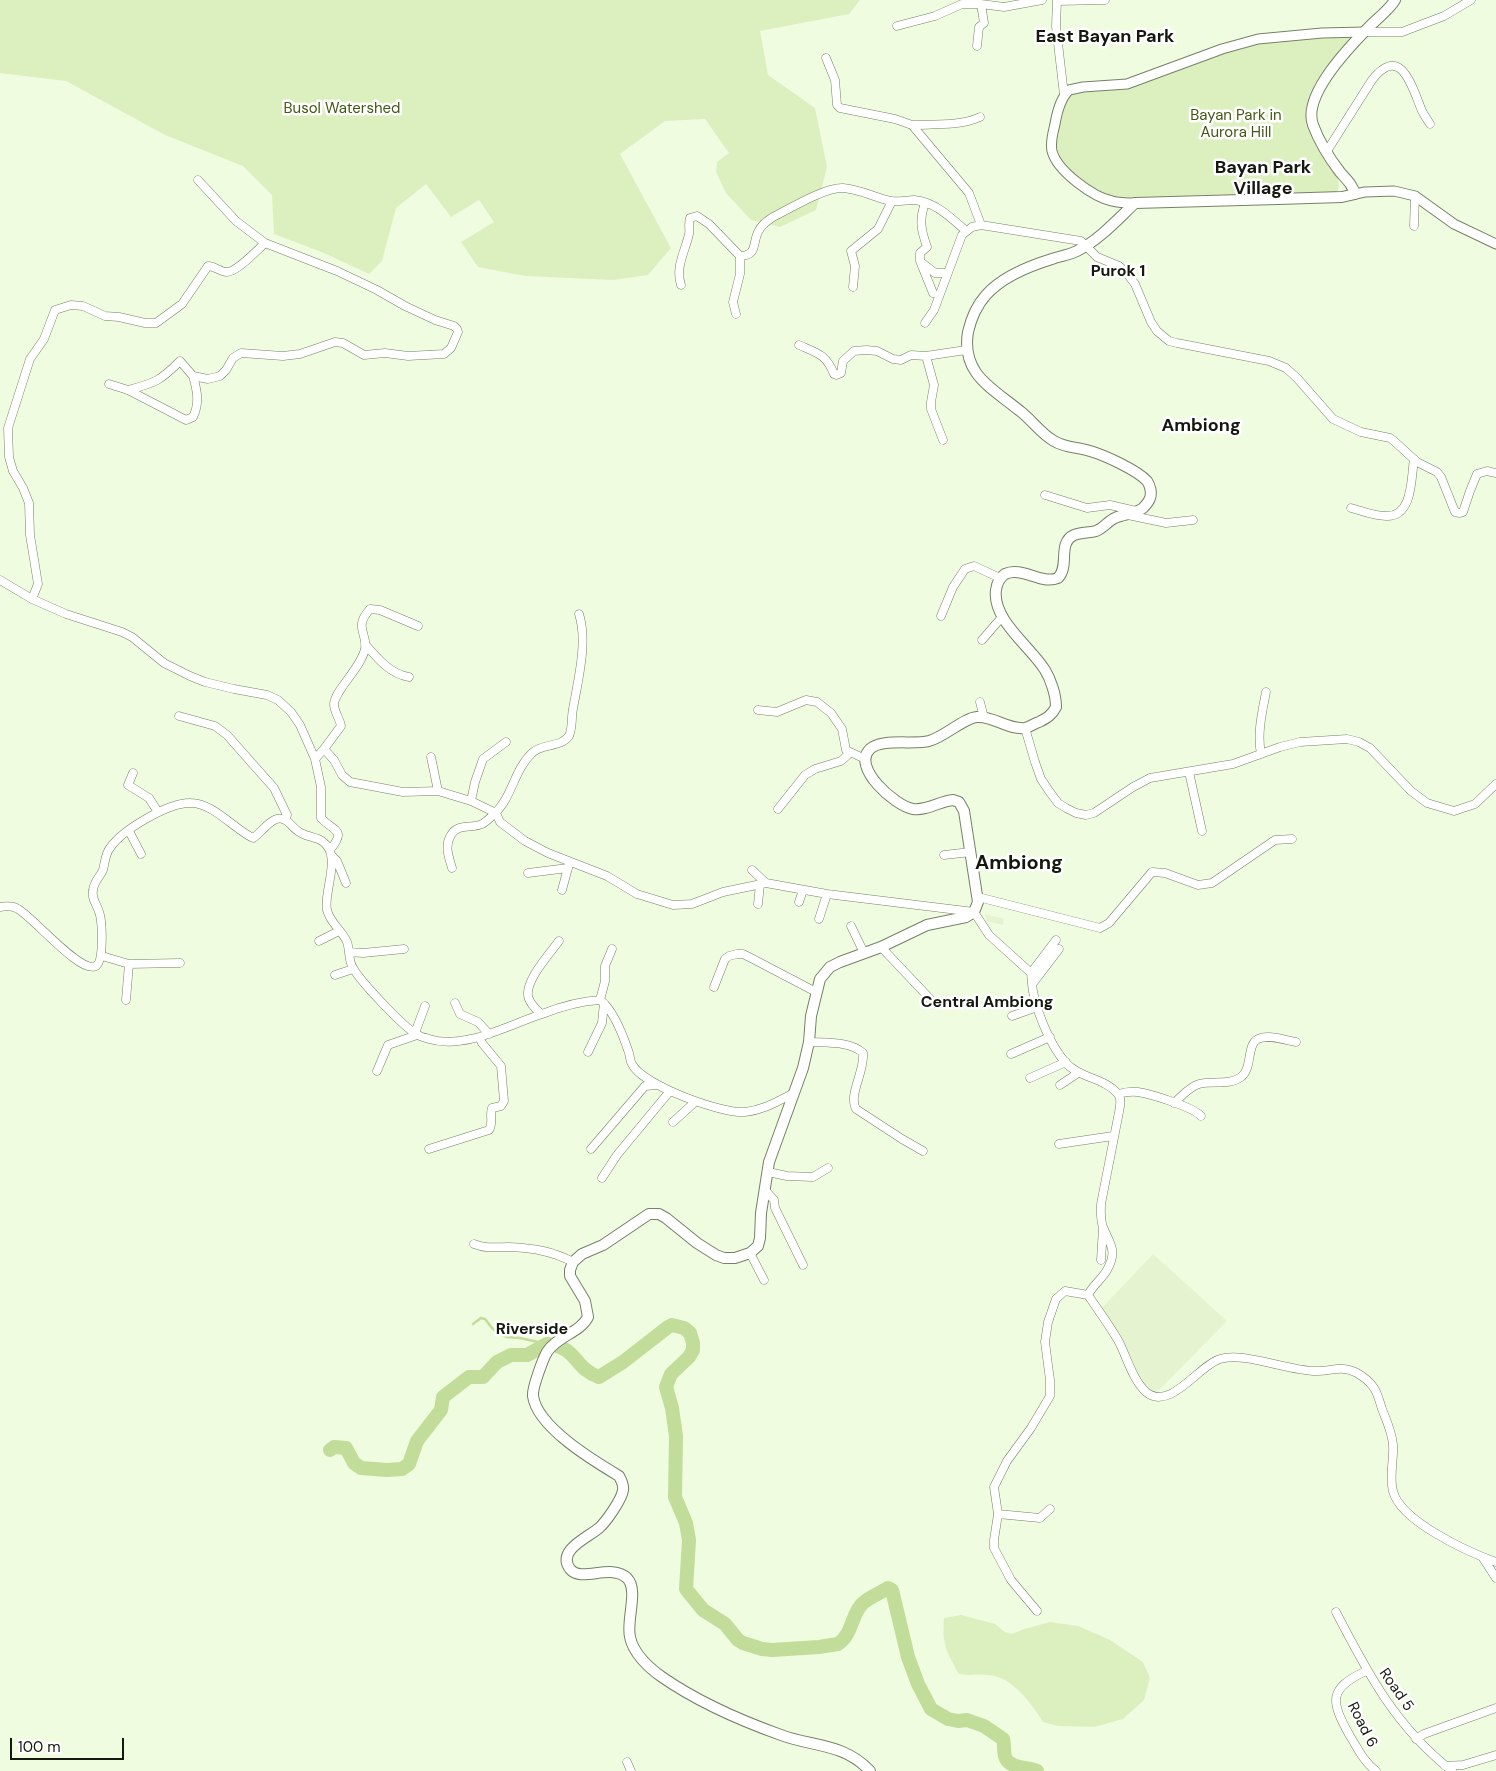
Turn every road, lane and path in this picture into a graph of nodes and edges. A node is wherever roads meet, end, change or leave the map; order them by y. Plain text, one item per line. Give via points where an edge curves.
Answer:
1 (1042, 0) edge
2 (1105, 0) edge
3 (1395, 0) edge
4 (1471, 0) edge
5 (1057, 1) edge
6 (962, 2) edge
7 (981, 4) junction
8 (897, 26) dead end
9 (1365, 32) junction
10 (977, 46) dead end
11 (826, 58) dead end
12 (1064, 95) junction
13 (980, 117) dead end
14 (1430, 124) dead end
15 (912, 125) junction
16 (1327, 151) junction
17 (1341, 172) junction
18 (198, 180) dead end
19 (1355, 194) junction
20 (1415, 196) junction
21 (1342, 197) junction
22 (892, 201) junction
23 (925, 203) junction
24 (1135, 203) junction
25 (981, 225) junction
26 (1414, 226) dead end
27 (966, 231) junction
28 (265, 243) junction
29 (1496, 244) edge
30 (1085, 246) junction
31 (740, 256) junction
32 (920, 261) junction
33 (944, 273) dead end
34 (681, 285) dead end
35 (853, 287) dead end
36 (933, 293) dead end
37 (736, 314) dead end
38 (925, 323) dead end
39 (799, 345) dead end
40 (966, 350) junction
41 (926, 356) junction
42 (193, 376) junction
43 (109, 384) dead end
44 (128, 390) junction
45 (943, 440) dead end
46 (1414, 460) junction
47 (1496, 473) edge
48 (1045, 495) dead end
49 (1351, 508) dead end
50 (1136, 511) junction
51 (1124, 514) junction
52 (1193, 520) dead end
53 (1000, 578) junction
54 (0, 580) edge
55 (32, 599) junction
56 (1000, 612) junction
57 (579, 614) dead end
58 (941, 616) dead end
59 (418, 626) dead end
60 (982, 640) dead end
61 (365, 644) junction
62 (410, 677) dead end
63 (1266, 692) dead end
64 (980, 702) dead end
65 (758, 710) dead end
66 (179, 716) dead end
67 (984, 718) junction
68 (1025, 728) junction
69 (506, 742) dead end
70 (324, 749) junction
71 (850, 753) junction
72 (1261, 754) junction
73 (431, 757) dead end
74 (865, 759) junction
75 (315, 760) junction
76 (1189, 772) junction
77 (132, 773) dead end
78 (1496, 784) edge
79 (438, 791) junction
80 (471, 801) junction
81 (778, 809) dead end
82 (158, 812) junction
83 (496, 813) junction
84 (285, 820) junction
85 (129, 831) junction
86 (1202, 831) dead end
87 (1292, 839) dead end
88 (971, 852) junction
89 (330, 853) junction
90 (140, 854) dead end
91 (944, 855) dead end
92 (569, 864) junction
93 (452, 868) dead end
94 (752, 870) dead end
95 (528, 873) dead end
96 (346, 883) dead end
97 (763, 884) junction
98 (562, 890) dead end
99 (803, 890) junction
100 (828, 894) junction
101 (978, 897) junction
102 (799, 902) dead end
103 (758, 904) dead end
104 (0, 907) edge
105 (974, 912) junction
106 (820, 919) dead end
107 (851, 926) dead end
108 (339, 931) junction
109 (1056, 940) dead end
110 (319, 941) dead end
111 (559, 942) dead end
112 (880, 947) junction
113 (404, 948) dead end
114 (612, 949) dead end
115 (1059, 949) dead end
116 (349, 952) junction
117 (864, 953) junction
118 (102, 956) junction
119 (180, 963) dead end
120 (129, 964) junction
121 (353, 969) junction
122 (1031, 973) junction
123 (336, 975) dead end
124 (1033, 983) junction
125 (714, 987) dead end
126 (816, 992) junction
127 (126, 1000) dead end
128 (602, 1001) junction
129 (455, 1003) dead end
130 (934, 1003) dead end
131 (425, 1006) dead end
132 (1038, 1007) junction
133 (541, 1014) junction
134 (1012, 1016) dead end
135 (416, 1034) junction
136 (489, 1034) junction
137 (479, 1037) junction
138 (1050, 1038) junction
139 (809, 1042) junction
140 (1296, 1042) dead end
141 (588, 1052) dead end
142 (1011, 1054) dead end
143 (1066, 1062) junction
144 (377, 1071) dead end
145 (1078, 1073) junction
146 (1030, 1078) dead end
147 (660, 1085) junction
148 (1060, 1085) dead end
149 (670, 1091) junction
150 (794, 1093) junction
151 (1118, 1094) junction
152 (695, 1102) junction
153 (1174, 1103) junction
154 (1201, 1116) dead end
155 (673, 1122) dead end
156 (1114, 1136) junction
157 (1059, 1144) dead end
158 (429, 1149) dead end
159 (591, 1149) dead end
160 (923, 1151) dead end
161 (828, 1168) dead end
162 (768, 1172) junction
163 (602, 1178) dead end
164 (765, 1190) junction
165 (1103, 1226) junction
166 (474, 1244) dead end
167 (750, 1253) junction
168 (1101, 1260) dead end
169 (574, 1262) junction
170 (803, 1265) dead end
171 (764, 1280) dead end
172 (1088, 1295) junction
173 (1050, 1509) dead end
174 (998, 1514) junction
175 (1483, 1558) junction
176 (1496, 1562) edge
177 (1496, 1578) edge
178 (1037, 1611) dead end
179 (1336, 1612) dead end
180 (1366, 1671) junction
181 (1496, 1708) edge
182 (1416, 1739) junction
183 (1496, 1755) edge
184 (627, 1762) dead end
185 (1445, 1766) junction
186 (631, 1771) edge
187 (870, 1771) edge
188 (1376, 1771) edge
189 (1452, 1771) edge

1 - 7 street via 1004,7
2 - 5 street
3 - 9 main road
4 - 9 street via 1444,16 1402,32
5 - 12 street via 1056,26
6 - 7 street
6 - 8 street via 935,16
7 - 10 street via 984,23 979,26
9 - 12 street via 1258,39 1127,84 1078,87
9 - 16 main road via 1337,63 1314,99 1313,126
11 - 15 street via 835,80 840,108
12 - 24 street via 1051,142 1052,153 1065,171 1094,195 1112,202
13 - 15 street
14 - 16 street via 1406,74 1395,66 1387,66 1372,80
15 - 25 street via 969,193
16 - 17 main road
17 - 19 main road
17 - 21 main road
18 - 28 street via 236,221
19 - 20 street via 1394,191
19 - 21 main road
20 - 26 street
20 - 29 street via 1454,224
21 - 24 main road
22 - 23 street
22 - 31 street via 849,189 829,190 766,222 756,234 752,251 748,256
22 - 35 street via 878,229 851,251 855,266
23 - 27 street via 940,209
23 - 32 street via 921,230 927,247 920,253
24 - 30 main road
25 - 27 street
25 - 30 street via 1081,241
27 - 38 street via 934,310
28 - 42 street via 337,271 454,326 458,332 450,348 444,354 434,355 364,355 335,342 300,354 241,353 233,358 220,376 208,379
28 - 55 street via 231,272 208,266 182,304 156,323 106,316 83,306 71,305 55,310 44,339 30,359 8,428 8,457 29,504 38,584
30 - 40 main road via 1018,272 993,288 974,314
30 - 46 street via 1097,258 1126,272 1135,284 1151,322 1163,337 1177,343 1278,363 1297,378 1332,419 1361,432 1390,438
31 - 34 street via 704,220 692,217 679,267
31 - 37 street via 740,274 733,302
32 - 33 street via 935,273
32 - 36 street
39 - 41 street via 828,360 836,375 840,374 843,361 854,352 877,351 900,360 911,355
40 - 41 street
40 - 50 main road via 981,379 1047,437 1064,446 1088,450 1110,459 1146,480 1150,498 1143,508
41 - 45 street via 934,385 931,409
42 - 44 street via 180,361 164,377
42 - 44 street via 198,392 197,404 195,414 189,420
43 - 44 street
46 - 47 street via 1437,472 1455,512 1460,514 1477,474
46 - 49 street via 1409,498 1394,516
48 - 50 street via 1087,508 1110,505
50 - 51 main road
51 - 52 street via 1166,523
51 - 53 main road via 1097,530 1074,535 1068,540 1064,549 1063,572 1058,578 1046,580 1015,573
53 - 56 main road via 995,596
53 - 58 street via 974,566 965,569 953,587
54 - 55 street
55 - 75 street via 122,632 164,663 190,676 278,700 300,725
56 - 60 street
56 - 68 main road via 1046,672 1056,702 1047,718
57 - 83 street via 583,635 570,736 560,743 532,752
59 - 61 street via 370,609 361,630
61 - 62 street via 386,666
61 - 70 street via 357,667 336,697 335,711 341,726
63 - 72 street via 1258,742
64 - 67 street
65 - 71 street via 777,712 806,700 817,702 831,713 842,730 846,750
66 - 84 street via 215,726 227,735 274,788 287,815
67 - 68 main road
67 - 74 main road via 972,718 929,741 876,744
68 - 76 street via 1041,779 1058,803 1076,813 1094,813 1150,778
69 - 80 street via 483,759
70 - 75 street
70 - 79 street via 350,782 403,792
71 - 74 street
71 - 81 street via 841,762 805,775
72 - 76 street via 1233,764
72 - 78 street via 1300,742 1346,739 1359,742 1370,748 1427,803 1454,811 1475,804
73 - 79 street
74 - 88 main road via 880,786 902,805 920,809 949,801 958,802 964,810
75 - 89 street via 321,787 321,818 339,835
76 - 86 street
77 - 82 street via 128,785 149,798
79 - 80 street
80 - 83 street
82 - 84 street via 172,806 200,805 253,838 270,822
82 - 85 street
83 - 92 street via 500,822 524,841
83 - 93 street via 482,824 456,829 451,835 447,853
84 - 89 street via 297,832 323,842
85 - 90 street
85 - 118 street via 109,848 92,891 100,914
87 - 101 street via 1276,840 1212,883 1198,885 1165,873 1152,872 1109,923 1100,928
88 - 91 street
88 - 101 main road
89 - 96 street
89 - 108 street via 332,864 327,910
92 - 95 street
92 - 97 street via 607,876 637,894 674,906
92 - 98 street
94 - 97 street
97 - 99 street
97 - 103 street
99 - 100 street
99 - 102 street
100 - 105 street
100 - 106 street
101 - 105 main road
104 - 118 street via 17,908 85,965 98,965
105 - 112 main road via 966,917 927,924
105 - 122 street via 989,935
107 - 117 street
108 - 110 street
108 - 116 street
109 - 122 street
111 - 133 street via 528,989 528,998
112 - 117 main road
112 - 130 street
113 - 116 street
114 - 128 street via 605,966
115 - 124 street
116 - 121 street
117 - 126 main road via 830,967 820,979
118 - 120 street
119 - 120 street
120 - 127 street
121 - 123 street
121 - 135 street
122 - 124 street
124 - 132 street
125 - 126 street via 725,959 743,954
126 - 139 main road
128 - 133 street via 587,1001
128 - 141 street via 602,1023
128 - 147 street via 619,1030 632,1064 639,1074
129 - 136 street via 460,1014 478,1022
131 - 135 street
132 - 134 street
132 - 138 street
133 - 136 street
135 - 137 street via 446,1042
135 - 144 street via 388,1044
136 - 137 street
137 - 158 street via 501,1066 502,1106 492,1108 493,1121 489,1130
138 - 142 street
138 - 143 street
139 - 150 main road
139 - 160 street via 845,1045 863,1053 863,1068 853,1098 856,1109
140 - 153 street via 1260,1038 1254,1041 1248,1066 1240,1078 1198,1084
143 - 145 street
143 - 146 street
145 - 148 street
145 - 151 street
147 - 149 street
147 - 159 street via 644,1086
149 - 152 street
149 - 163 street
150 - 152 street via 775,1104 743,1112 716,1109
150 - 162 main road
151 - 153 street via 1139,1092
151 - 156 street via 1121,1102
152 - 155 street
153 - 154 street via 1193,1109
156 - 157 street
156 - 165 street via 1101,1204
161 - 162 street via 813,1177
162 - 164 main road
164 - 167 main road via 760,1238 758,1246
164 - 170 street via 774,1200
165 - 168 street
165 - 172 street via 1113,1247 1113,1258
166 - 169 street via 489,1249 550,1251
167 - 169 main road via 735,1258 716,1255 666,1218 649,1214
167 - 171 street
169 - 187 main road via 570,1276 585,1302 588,1317 547,1352 533,1395 539,1411 554,1429 576,1448 619,1476 624,1489 601,1527 572,1548 568,1567 580,1574 618,1573 630,1581 630,1638 637,1653 661,1676 704,1704 783,1736 842,1751 855,1757
172 - 174 street via 1065,1291 1056,1299 1045,1342 1050,1396 1007,1461 994,1487
172 - 175 street via 1118,1341 1139,1383 1153,1396 1162,1397 1178,1391 1203,1368 1222,1358 1304,1370 1340,1368 1358,1374 1375,1390 1390,1426 1393,1490 1398,1502 1408,1514 1434,1533
173 - 174 street via 1040,1518
174 - 178 street via 994,1548 1011,1580
175 - 176 street
175 - 177 street
179 - 180 street, Road 5
180 - 182 street, Road 5
180 - 188 street, Road 6 via 1344,1684 1335,1702 1338,1715 1363,1758
181 - 182 street
182 - 185 street, Road 5
183 - 185 street via 1463,1765
184 - 186 street
185 - 189 street, Road 5

